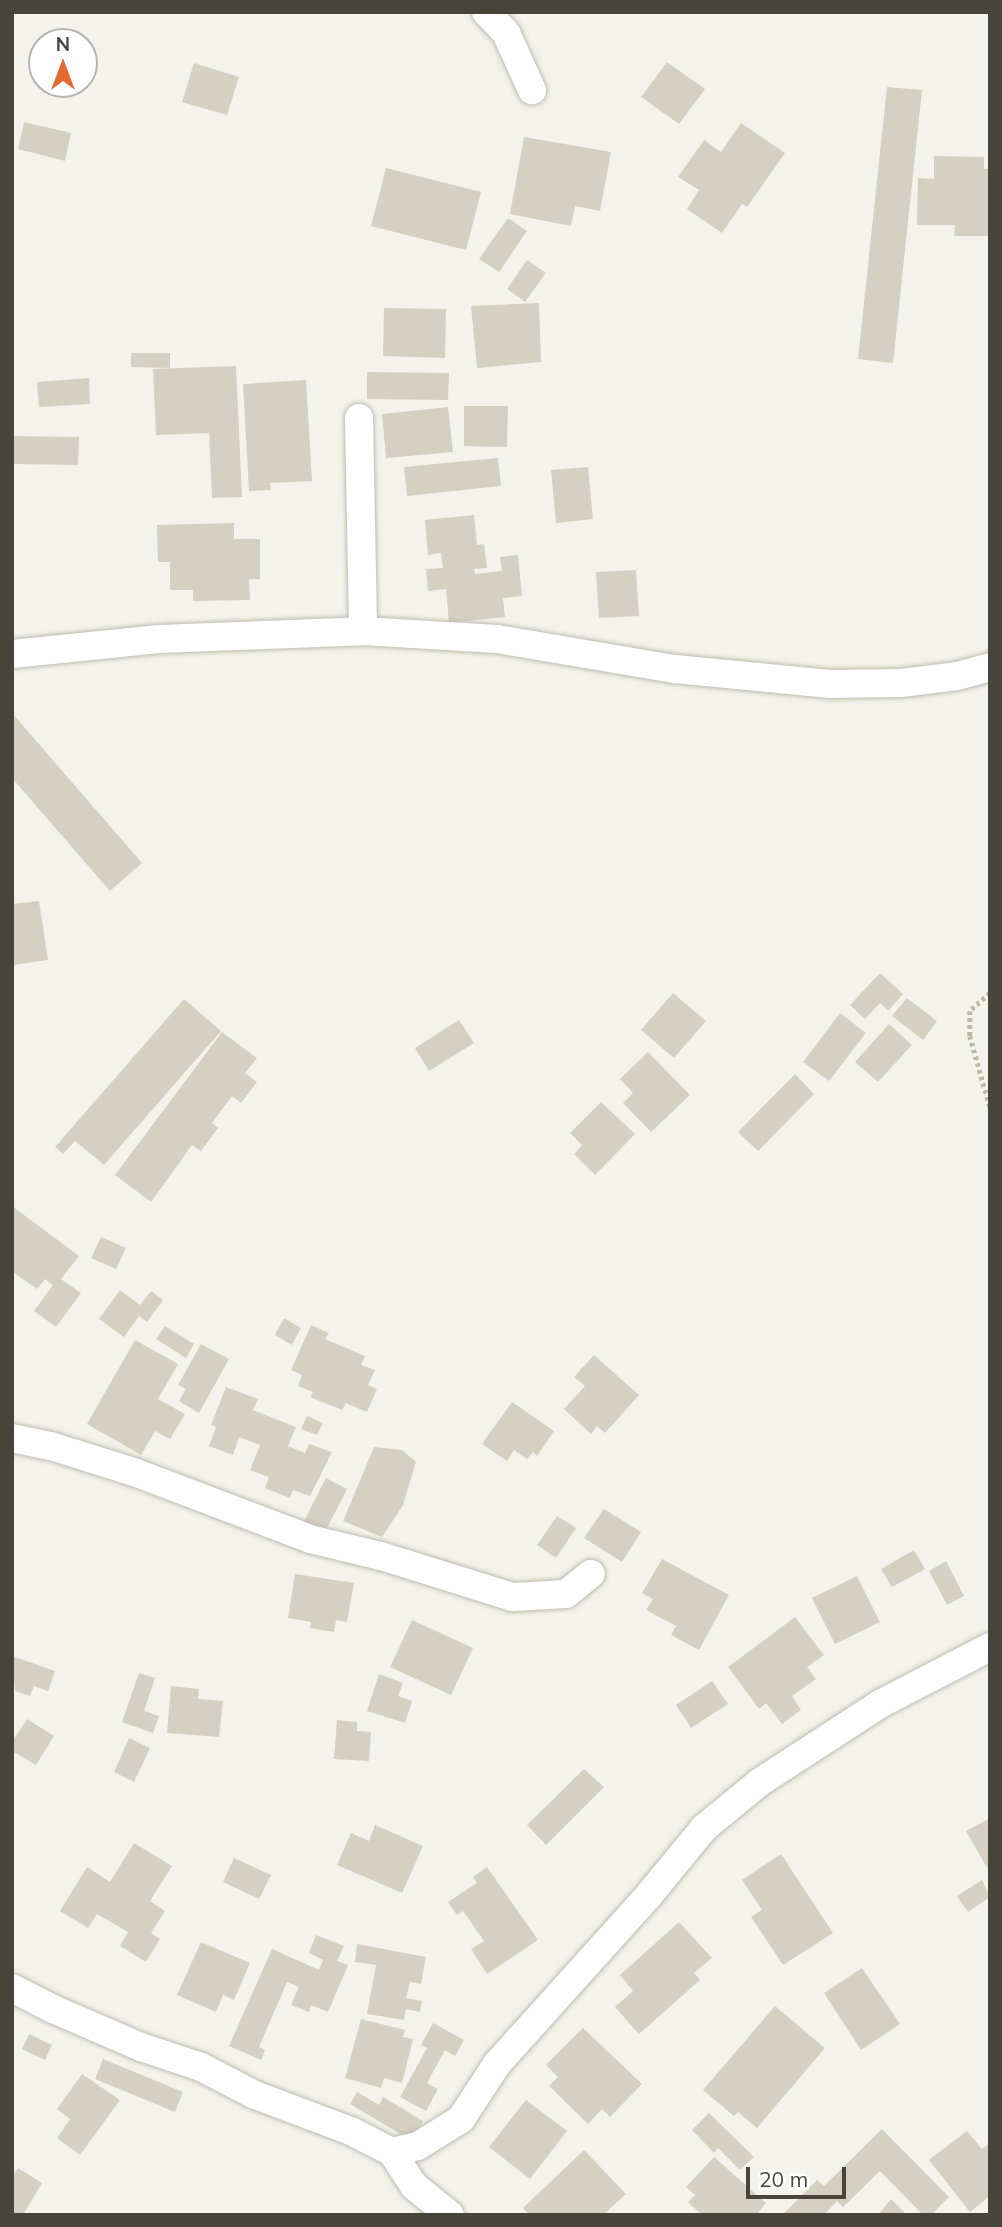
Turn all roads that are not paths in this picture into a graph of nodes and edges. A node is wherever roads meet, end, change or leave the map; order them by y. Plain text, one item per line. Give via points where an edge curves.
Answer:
1 (486, 12) edge
2 (532, 90) dead end
3 (359, 418) dead end
4 (363, 631) junction
5 (12, 654) edge
6 (990, 667) edge
7 (12, 1438) edge
8 (591, 1574) dead end
9 (990, 1647) edge
10 (12, 1988) edge
11 (392, 2152) junction
12 (450, 2215) edge

1 - 2 street via 506,33
3 - 4 street
4 - 5 street via 159,639
4 - 6 street via 496,639 675,669 830,684 901,683
7 - 8 street via 134,1472 310,1539 513,1597 566,1594
9 - 11 street via 880,1704 760,1782 704,1828 496,2064 461,2119 418,2146
10 - 11 street via 53,2010 201,2067 255,2095
11 - 12 street via 414,2186

